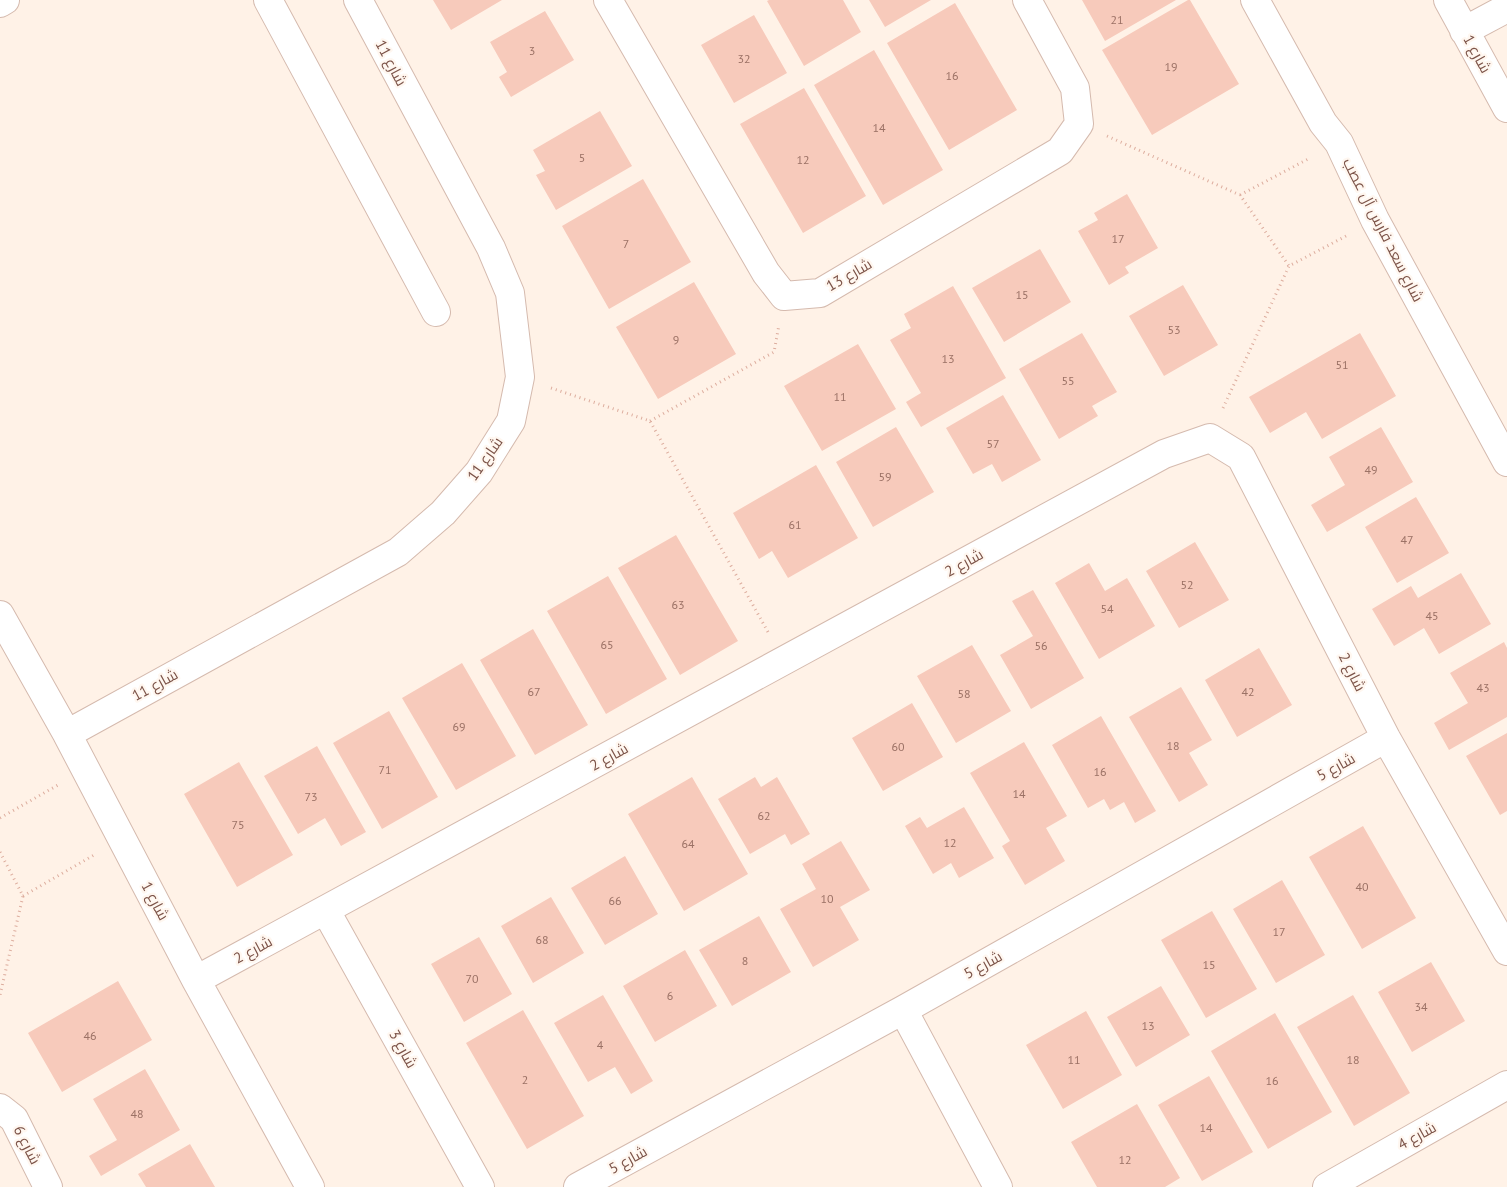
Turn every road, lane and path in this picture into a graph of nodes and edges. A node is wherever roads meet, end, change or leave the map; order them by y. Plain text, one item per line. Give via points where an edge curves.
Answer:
1 (5, 0) edge
2 (268, 0) edge
3 (358, 0) edge
4 (608, 0) edge
5 (1027, 0) edge
6 (1255, 0) edge
7 (1448, 0) edge
8 (0, 3) edge
9 (1507, 8) edge
10 (1464, 31) junction
11 (1507, 108) edge
12 (1079, 124) junction
13 (1339, 143) junction
14 (1240, 195) junction
15 (1375, 220) junction
16 (1290, 266) junction
17 (784, 296) junction
18 (436, 312) dead end
19 (520, 377) junction
20 (650, 421) junction
21 (1210, 438) junction
22 (1507, 462) edge
23 (0, 615) edge
24 (785, 661) junction
25 (67, 734) junction
26 (1386, 738) junction
27 (85, 769) junction
28 (0, 818) edge
29 (122, 839) junction
30 (0, 852) edge
31 (23, 896) junction
32 (326, 911) junction
33 (1507, 951) edge
34 (196, 980) junction
35 (0, 995) edge
36 (902, 1010) junction
37 (1507, 1085) edge
38 (0, 1108) edge
39 (48, 1187) edge
40 (310, 1187) edge
41 (480, 1187) edge
42 (578, 1187) edge
43 (998, 1187) edge
44 (1327, 1187) edge

1 - 8 street
2 - 18 street
3 - 19 street, شارع 11 via 491,248 510,293
4 - 17 street via 766,272
5 - 12 street via 1075,88
6 - 13 street, شارع سعد فارس آل عصب via 1322,123
7 - 10 street, شارع 1
9 - 10 street
10 - 11 street, شارع 1
12 - 14 path
12 - 17 street, شارع 13 via 1060,151 820,292
13 - 14 path
13 - 15 street, شارع سعد فارس آل عصب
14 - 16 path
15 - 16 path
15 - 22 street, شارع سعد فارس آل عصب
16 - 21 path
17 - 20 path via 774,352
19 - 20 path
19 - 25 street, شارع 11 via 511,421 479,472 442,513 398,552
20 - 24 path
21 - 24 street, شارع 2 via 1164,454
21 - 26 street, شارع 2 via 1241,457
23 - 25 street, شارع 1
24 - 32 street, شارع 2
25 - 27 street, شارع 1
26 - 33 street, شارع 2
26 - 36 street, شارع 5
27 - 28 path
27 - 29 street, شارع 1
29 - 31 path
29 - 34 street, شارع 1
30 - 31 path
31 - 35 path
32 - 34 street, شارع 2
32 - 41 street, شارع 3
34 - 40 street, شارع 1
36 - 42 street, شارع 5
36 - 43 street
37 - 44 street, شارع 4
38 - 39 street, شارع 6 via 14,1119

